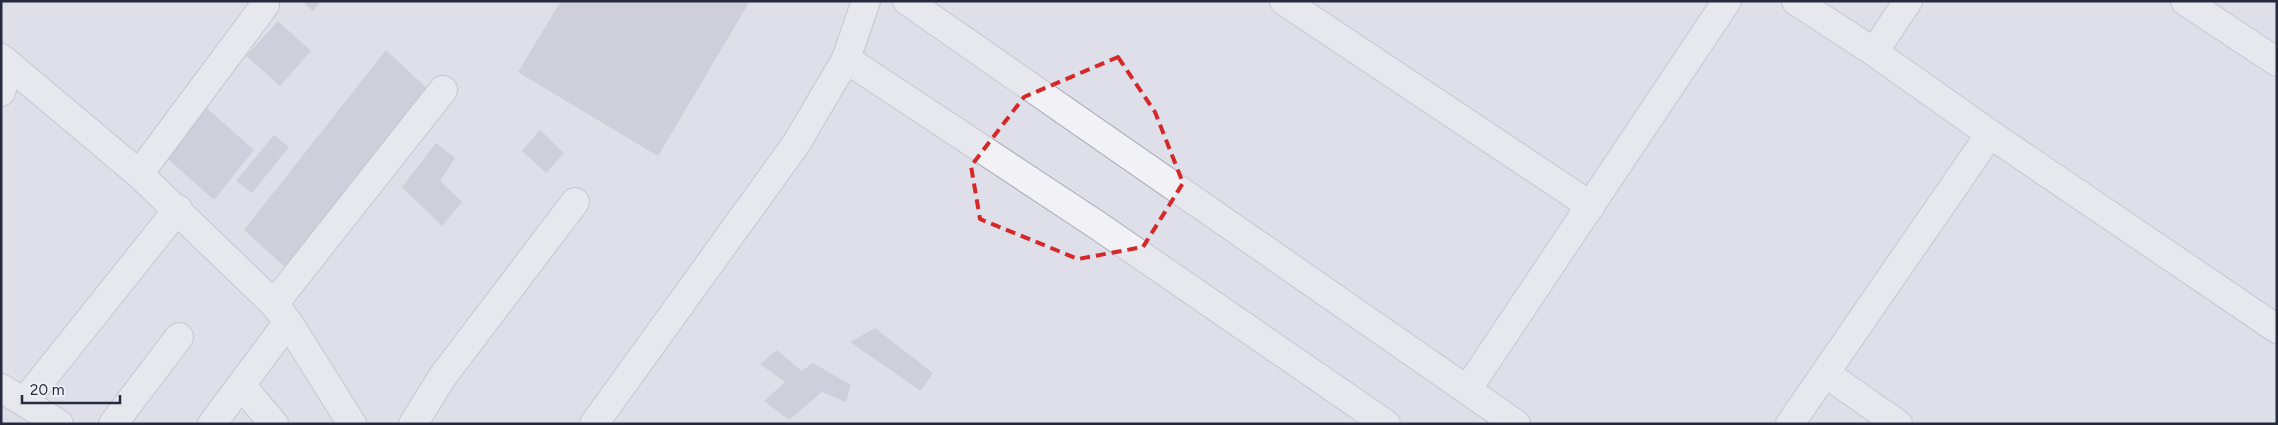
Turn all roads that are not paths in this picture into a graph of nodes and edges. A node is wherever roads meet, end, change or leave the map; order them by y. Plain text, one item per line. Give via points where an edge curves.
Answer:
1 (866, 1) edge
2 (907, 1) edge
3 (1284, 1) edge
4 (1727, 1) edge
5 (1796, 1) edge
6 (1908, 1) edge
7 (2185, 1) edge
8 (266, 5) dead end
9 (1874, 52) junction
10 (846, 59) junction
11 (6, 62) edge
12 (2277, 62) edge
13 (444, 90) dead end
14 (1, 92) edge
15 (1990, 134) junction
16 (139, 174) junction
17 (575, 202) dead end
18 (1591, 206) junction
19 (178, 209) junction
20 (281, 313) junction
21 (2277, 329) edge
22 (179, 337) dead end
23 (1825, 373) junction
24 (241, 385) junction
25 (1467, 390) junction
26 (12, 395) edge
27 (58, 424) edge
28 (113, 424) edge
29 (212, 424) edge
30 (274, 424) edge
31 (352, 424) edge
32 (412, 424) edge
33 (594, 424) edge
34 (1386, 424) edge
35 (1516, 424) edge
36 (1790, 424) edge
37 (1898, 424) edge

1 - 10 street
2 - 25 street
3 - 18 street
4 - 18 street
5 - 9 street
6 - 9 street
7 - 12 street
8 - 16 street
9 - 15 street
10 - 33 street via 796,144
10 - 34 street via 1097,225
11 - 14 street
11 - 16 street
13 - 20 street
15 - 21 street
15 - 23 street
16 - 19 street
17 - 32 street via 443,376
18 - 25 street
19 - 20 street
19 - 26 street
20 - 24 street
20 - 31 street
22 - 28 street
23 - 36 street
23 - 37 street
24 - 29 street
24 - 30 street
25 - 35 street
26 - 27 street

